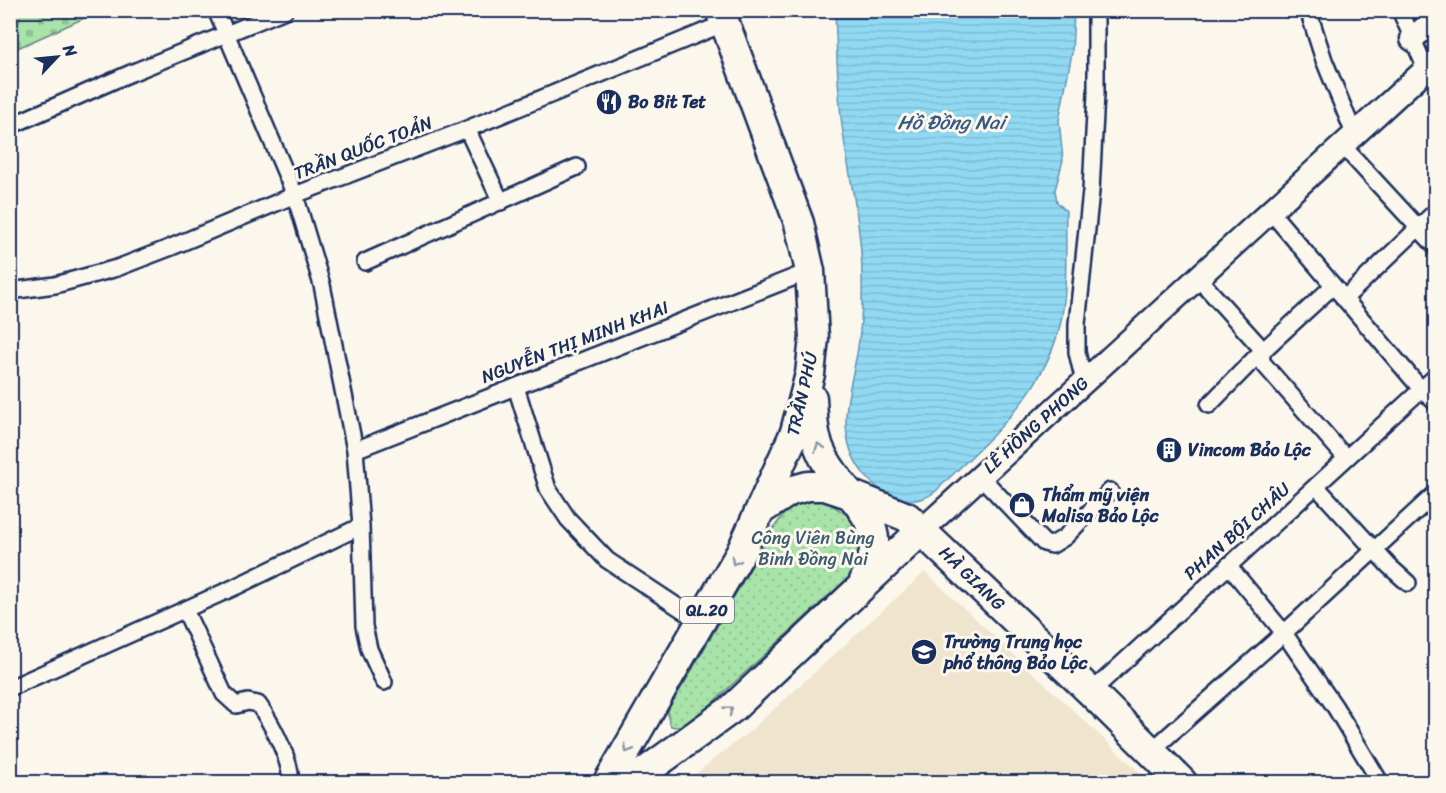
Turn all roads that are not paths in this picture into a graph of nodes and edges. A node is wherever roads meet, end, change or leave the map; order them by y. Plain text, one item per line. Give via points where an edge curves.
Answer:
1 (216, 10) edge
2 (285, 10) edge
3 (1096, 10) edge
4 (1308, 10) edge
5 (1400, 10) edge
6 (723, 17) edge
7 (1436, 18) edge
8 (228, 35) junction
9 (1412, 39) junction
10 (1432, 70) edge
11 (10, 126) edge
12 (467, 129) junction
13 (1349, 141) junction
14 (577, 167) dead end
15 (295, 195) junction
16 (501, 202) junction
17 (1436, 211) edge
18 (1271, 212) junction
19 (1418, 227) junction
20 (1436, 247) edge
21 (365, 262) dead end
22 (810, 271) junction
23 (1198, 278) junction
24 (1333, 285) junction
25 (10, 291) edge
26 (1344, 298) junction
27 (1263, 350) junction
28 (810, 374) junction
29 (1436, 376) edge
30 (1084, 382) junction
31 (516, 387) junction
32 (1421, 389) junction
33 (1436, 403) edge
34 (1209, 405) dead end
35 (355, 450) junction
36 (1346, 458) junction
37 (980, 476) junction
38 (1316, 486) junction
39 (1110, 491) dead end
40 (1436, 493) edge
41 (852, 495) junction
42 (761, 510) junction
43 (361, 526) junction
44 (922, 530) junction
45 (1375, 549) junction
46 (1228, 565) junction
47 (863, 583) junction
48 (1408, 583) dead end
49 (184, 610) junction
50 (701, 622) junction
51 (1284, 633) junction
52 (384, 682) dead end
53 (10, 688) edge
54 (1091, 692) junction
55 (654, 704) junction
56 (690, 739) junction
57 (1150, 752) junction
58 (290, 773) dead end
59 (608, 783) edge
60 (631, 783) edge
61 (1182, 783) edge
62 (1380, 783) edge

1 - 8 street
2 - 8 street
3 - 30 street via 1096,94 1077,324 1077,352
4 - 13 street
5 - 9 street
6 - 12 street, TRẦN QUỐC TOẢN
6 - 22 highway, TRẦN PHÚ / QL.20 via 799,223
7 - 9 street
8 - 11 street
8 - 15 street
9 - 10 street
10 - 13 street, LÊ HỒNG PHONG
12 - 15 street, TRẦN QUỐC TOẢN
12 - 16 street
13 - 18 street, LÊ HỒNG PHONG
13 - 19 street
14 - 16 street
15 - 25 street, TRẦN QUỐC TOẢN via 117,268 55,285
15 - 35 street via 322,285
16 - 21 street
17 - 19 street
18 - 23 street, LÊ HỒNG PHONG
18 - 24 street
19 - 20 street
19 - 26 street
22 - 28 highway, TRẦN PHÚ / QL.20 via 814,338
22 - 31 street, NGUYỄN THỊ MINH KHAI
23 - 27 street
23 - 30 street, LÊ HỒNG PHONG
24 - 26 street
24 - 27 street
26 - 32 street
27 - 34 street
27 - 36 street via 1261,361
41 -> 28 highway, HÀ GIANG / QL.20 via 821,452 812,419
28 - 42 highway, TRẦN PHÚ / QL.20 via 795,432
29 - 32 street, PHAN BỘI CHÂU
30 - 37 street, LÊ HỒNG PHONG
31 - 35 street, NGUYỄN THỊ MINH KHAI
31 - 50 street via 548,489 568,519 607,560
32 - 33 street
32 - 36 street, PHAN BỘI CHÂU
35 - 43 street
36 - 38 street, PHAN BỘI CHÂU
37 - 39 street via 1044,543 1052,545 1065,537
37 - 44 street, LÊ HỒNG PHONG
38 - 45 street
38 - 46 street, PHAN BỘI CHÂU
40 - 45 street
41 - 42 highway, HÀ GIANG / QL.20 via 825,486 808,486 790,491
41 - 44 highway, HÀ GIANG / QL.20 via 907,518
41 - 47 highway, HÀ GIANG / QL.20 via 872,530 875,548 872,567
42 -> 50 highway, TRẦN PHÚ / QL.20
43 - 49 street
43 - 52 street via 364,626 369,649
44 - 47 highway, LÊ HỒNG PHONG / QL.20
44 - 54 highway, HÀ GIANG
45 - 48 street
45 - 51 street
46 - 51 street
46 - 54 street, PHAN BỘI CHÂU
56 -> 47 highway, LÊ HỒNG PHONG / QL.20 via 733,708
49 - 53 street
49 - 58 street via 224,694 236,705 258,704 270,720
50 - 55 highway, TRẦN PHÚ / QL.20
51 - 57 street
51 - 62 street via 1335,707
54 - 57 highway, HÀ GIANG
55 - 56 highway via 659,727 666,735
55 -> 59 highway, TRẦN PHÚ / QL.20
56 - 60 highway, LÊ HỒNG PHONG / QL.20
57 - 61 highway, HÀ GIANG

